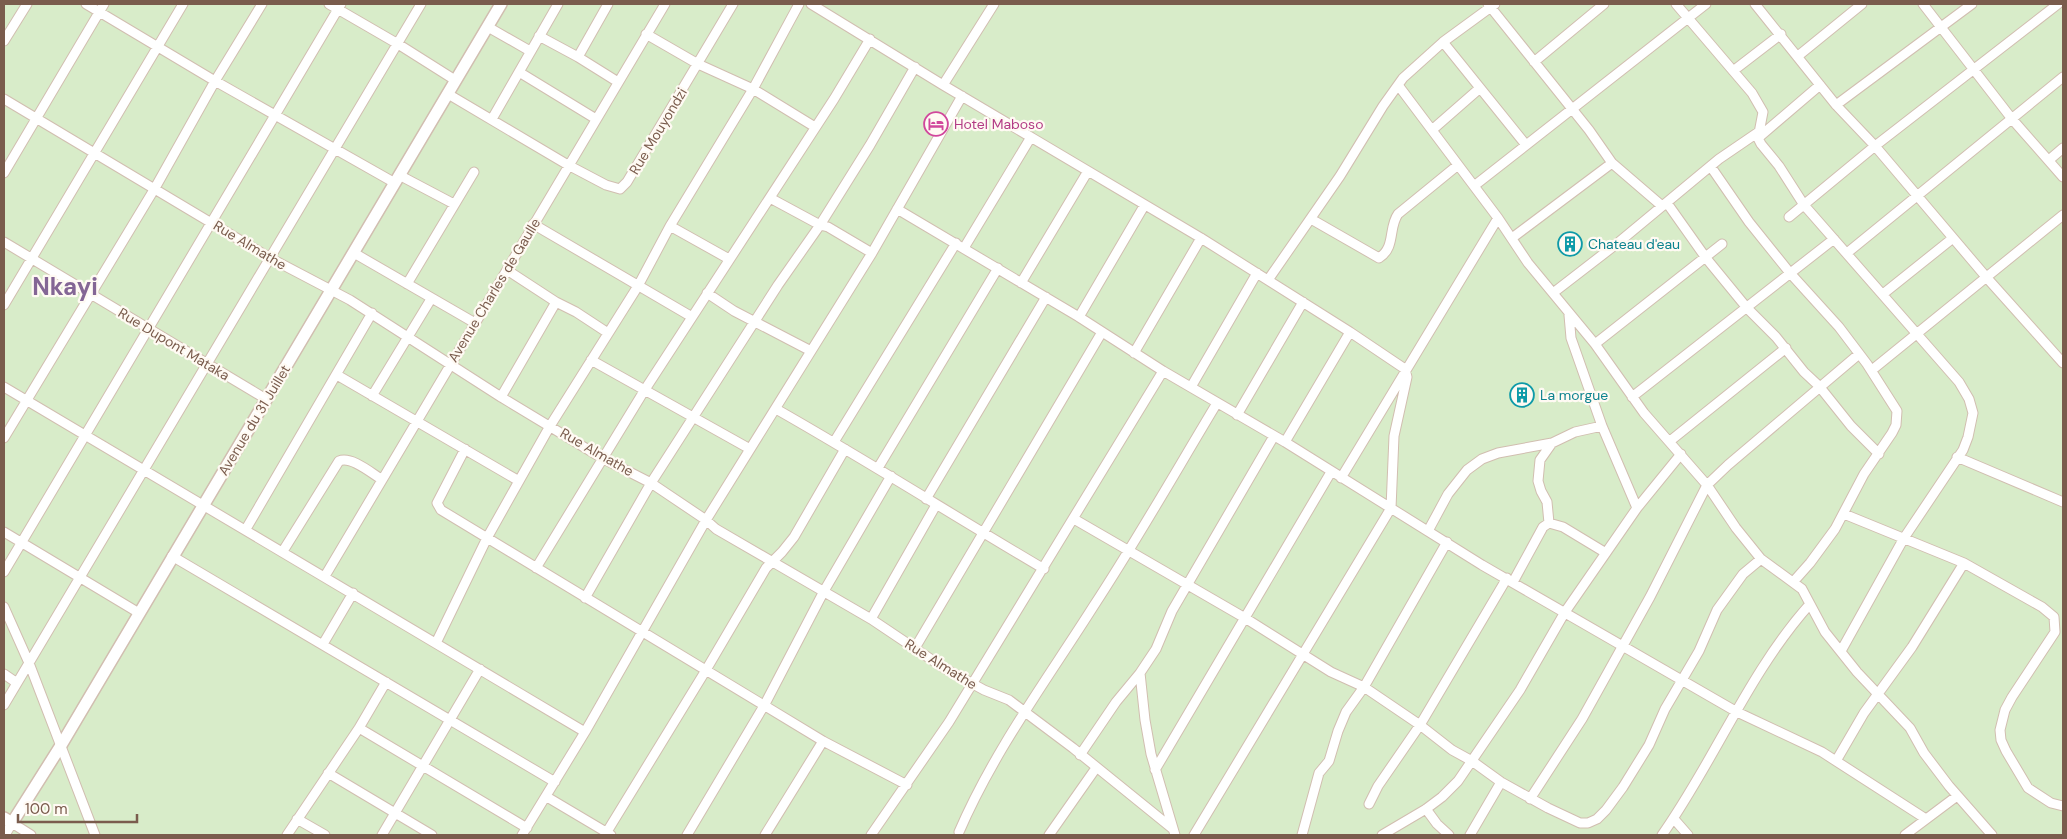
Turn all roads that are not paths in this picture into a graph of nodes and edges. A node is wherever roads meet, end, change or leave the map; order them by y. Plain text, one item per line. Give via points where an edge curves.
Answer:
1 (26, 4) edge
2 (86, 4) edge
3 (183, 4) edge
4 (262, 4) edge
5 (329, 4) edge
6 (421, 4) edge
7 (501, 4) edge
8 (558, 4) edge
9 (606, 4) edge
10 (665, 4) edge
11 (733, 4) edge
12 (799, 4) edge
13 (994, 4) edge
14 (1604, 4) edge
15 (1676, 4) edge
16 (1706, 4) edge
17 (1755, 4) edge
18 (1862, 4) edge
19 (1923, 4) edge
20 (1972, 4) edge
21 (2058, 4) edge
22 (816, 5) edge
23 (1492, 5) edge
24 (340, 6) edge
25 (102, 8) edge
26 (1688, 17) junction
27 (1940, 26) junction
28 (488, 27) junction
29 (646, 34) junction
30 (1781, 34) junction
31 (539, 36) junction
32 (870, 40) junction
33 (4, 41) edge
34 (1443, 42) junction
35 (398, 44) junction
36 (158, 47) junction
37 (530, 51) junction
38 (1798, 56) junction
39 (578, 57) junction
40 (1534, 62) junction
41 (698, 64) junction
42 (915, 67) junction
43 (1974, 69) junction
44 (1734, 71) junction
45 (519, 72) junction
46 (2063, 77) edge
47 (455, 80) junction
48 (215, 81) junction
49 (618, 82) junction
50 (1820, 84) junction
51 (943, 85) junction
52 (1398, 85) junction
53 (1480, 88) junction
54 (753, 89) junction
55 (448, 94) junction
56 (962, 96) junction
57 (4, 99) edge
58 (1836, 105) junction
59 (1572, 108) junction
60 (274, 115) junction
61 (36, 119) junction
62 (492, 119) junction
63 (596, 119) junction
64 (2012, 119) junction
65 (815, 127) junction
66 (1432, 130) junction
67 (1759, 134) junction
68 (1030, 137) junction
69 (1526, 145) junction
70 (1875, 146) junction
71 (2063, 148) edge
72 (334, 150) junction
73 (95, 152) junction
74 (2049, 160) junction
75 (1612, 163) junction
76 (568, 165) junction
77 (1458, 165) junction
78 (1711, 167) junction
79 (1088, 171) junction
80 (474, 172) dead end
81 (4, 173) edge
82 (2063, 177) edge
83 (397, 179) junction
84 (1474, 186) junction
85 (155, 188) junction
86 (1918, 196) junction
87 (770, 198) junction
88 (454, 204) junction
89 (1664, 205) junction
90 (1804, 205) junction
91 (1144, 206) junction
92 (897, 209) junction
93 (2063, 215) edge
94 (1789, 217) dead end
95 (1498, 218) junction
96 (1311, 219) junction
97 (212, 223) junction
98 (533, 224) junction
99 (820, 225) junction
100 (670, 226) junction
101 (1201, 238) junction
102 (1512, 238) junction
103 (1953, 238) junction
104 (1834, 239) junction
105 (4, 242) edge
106 (1722, 244) dead end
107 (960, 246) junction
108 (354, 253) junction
109 (872, 253) junction
110 (1847, 253) junction
111 (270, 258) junction
112 (1706, 258) junction
113 (31, 259) junction
114 (729, 259) junction
115 (998, 268) junction
116 (507, 270) junction
117 (1257, 273) junction
118 (1790, 273) junction
119 (1987, 278) junction
120 (1268, 280) junction
121 (1021, 283) junction
122 (407, 284) junction
123 (638, 286) junction
124 (331, 290) junction
125 (707, 293) junction
126 (90, 294) junction
127 (1553, 294) junction
128 (1883, 294) junction
129 (1046, 297) junction
130 (431, 299) junction
131 (556, 302) junction
132 (1304, 302) junction
133 (4, 305) edge
134 (1747, 308) junction
135 (372, 313) junction
136 (1569, 314) junction
137 (692, 317) junction
138 (1079, 317) junction
139 (755, 322) junction
140 (475, 323) junction
141 (148, 328) junction
142 (1102, 332) junction
143 (1350, 332) junction
144 (608, 333) junction
145 (1918, 335) junction
146 (409, 338) junction
147 (1595, 344) junction
148 (1786, 348) junction
149 (811, 351) junction
150 (1134, 353) junction
151 (1858, 354) junction
152 (591, 360) junction
153 (2063, 363) edge
154 (206, 364) junction
155 (449, 365) junction
156 (1405, 369) junction
157 (1872, 370) junction
158 (1163, 371) junction
159 (337, 375) junction
160 (1819, 386) junction
161 (4, 387) edge
162 (1191, 387) junction
163 (644, 391) junction
164 (372, 396) junction
165 (501, 397) junction
166 (1632, 397) junction
167 (27, 400) junction
168 (266, 400) junction
169 (1217, 403) junction
170 (776, 409) junction
171 (1237, 415) junction
172 (694, 417) junction
173 (416, 422) junction
174 (550, 426) junction
175 (1602, 426) junction
176 (86, 436) junction
177 (1274, 436) junction
178 (4, 438) edge
179 (1670, 441) junction
180 (834, 442) junction
181 (1285, 442) junction
182 (1552, 443) junction
183 (465, 449) junction
184 (750, 449) junction
185 (845, 449) junction
186 (1681, 454) junction
187 (1879, 454) junction
188 (1957, 457) junction
189 (602, 458) junction
190 (878, 468) junction
191 (142, 469) junction
192 (1330, 472) junction
193 (891, 476) junction
194 (1341, 478) junction
195 (381, 479) junction
196 (519, 481) junction
197 (651, 483) junction
198 (1707, 485) junction
199 (926, 499) junction
200 (2063, 502) edge
201 (203, 504) junction
202 (936, 505) junction
203 (1390, 508) junction
204 (1637, 508) junction
205 (1844, 514) junction
206 (1074, 519) junction
207 (706, 520) junction
208 (1549, 523) junction
209 (246, 529) junction
210 (1428, 531) junction
211 (4, 532) edge
212 (983, 532) junction
213 (487, 538) junction
214 (1904, 538) junction
215 (22, 542) junction
216 (1447, 542) junction
217 (1128, 551) junction
218 (283, 552) junction
219 (1606, 553) junction
220 (172, 556) junction
221 (1761, 559) junction
222 (772, 563) junction
223 (1964, 563) junction
224 (536, 568) junction
225 (1044, 569) junction
226 (4, 572) edge
227 (325, 576) junction
228 (79, 578) junction
229 (1510, 580) junction
230 (1794, 582) junction
231 (1188, 585) junction
232 (824, 591) junction
233 (353, 593) junction
234 (585, 598) junction
235 (1810, 604) junction
236 (4, 606) edge
237 (140, 612) junction
238 (1565, 612) junction
239 (1245, 618) junction
240 (871, 619) junction
241 (642, 633) junction
242 (436, 643) junction
243 (323, 644) junction
244 (1623, 646) junction
245 (915, 648) junction
246 (1841, 651) junction
247 (1303, 655) junction
248 (28, 664) junction
249 (480, 669) junction
250 (706, 670) junction
251 (1140, 673) junction
252 (4, 674) edge
253 (1681, 678) junction
254 (17, 682) junction
255 (386, 682) junction
256 (971, 684) junction
257 (1364, 687) junction
258 (1879, 693) junction
259 (765, 704) junction
260 (4, 705) edge
261 (1024, 711) junction
262 (1738, 712) junction
263 (450, 720) junction
264 (1420, 725) junction
265 (359, 728) junction
266 (585, 732) junction
267 (823, 740) junction
268 (60, 747) junction
269 (1080, 755) junction
270 (1472, 761) junction
271 (1836, 761) junction
272 (422, 767) junction
273 (1096, 768) junction
274 (1155, 770) junction
275 (328, 773) junction
276 (555, 782) junction
277 (1501, 782) junction
278 (906, 785) junction
279 (1957, 796) junction
280 (547, 797) junction
281 (1530, 799) junction
282 (1370, 804) dead end
283 (2063, 806) edge
284 (1426, 809) junction
285 (396, 813) junction
286 (297, 819) junction
287 (1674, 819) junction
288 (1926, 819) junction
289 (8, 821) edge
290 (524, 831) edge
291 (959, 832) dead end
292 (1174, 832) edge
293 (608, 834) edge
294 (5, 835) edge
295 (31, 835) edge
296 (96, 835) edge
297 (287, 835) edge
298 (325, 835) edge
299 (382, 835) edge
300 (432, 835) edge
301 (687, 835) edge
302 (764, 835) edge
303 (871, 835) edge
304 (1049, 835) edge
305 (1194, 835) edge
306 (1302, 835) edge
307 (1382, 835) edge
308 (1449, 835) edge
309 (1470, 835) edge
310 (1662, 835) edge
311 (1688, 835) edge
312 (1905, 835) edge
313 (1992, 835) edge

1 - 33 street
2 - 25 street
3 - 36 street
4 - 48 street
5 - 24 street
6 - 35 street
7 - 28 street, Avenue du 31 Juillet
8 - 31 street
9 - 39 street
10 - 29 street, Avenue Charles de Gaulle
11 - 41 street, Rue Mouyondzi
12 - 54 street
13 - 51 street
14 - 40 street
15 - 26 street
16 - 26 street
17 - 30 street
18 - 38 street
19 - 27 street
20 - 27 street
21 - 43 street
22 - 32 street
23 - 34 street
23 - 40 street
24 - 35 street
24 - 60 street
25 - 36 street
25 - 61 street
26 - 44 street
26 - 59 street
27 - 43 street
27 - 58 street
28 - 37 street
28 - 47 street, Avenue du 31 Juillet
29 - 41 street
29 - 49 street, Avenue Charles de Gaulle
30 - 38 street
30 - 44 street
31 - 37 street
31 - 39 street
32 - 42 street
32 - 65 street
34 - 52 street
34 - 53 street
35 - 47 street
35 - 72 street
36 - 48 street
36 - 73 street
37 - 45 street
38 - 50 street
39 - 49 street
40 - 59 street
41 - 54 street
41 - 76 street, Rue Mouyondzi via 622,188 614,188
42 - 51 street
42 - 99 street
43 - 64 street
43 - 70 street
44 - 67 street via 1763,112
45 - 62 street
45 - 63 street
46 - 64 street
47 - 55 street, Avenue du 31 Juillet
48 - 60 street
48 - 85 street
49 - 63 street, Avenue Charles de Gaulle
50 - 58 street
50 - 67 street
51 - 56 street
52 - 66 street
52 - 96 street
53 - 66 street
53 - 69 street
54 - 65 street
54 - 100 street
55 - 62 street, Rue Mouyondzi
55 - 83 street, Avenue du 31 Juillet
56 - 68 street
56 - 92 street
57 - 61 street, Rue Almathe
58 - 70 street
59 - 69 street
59 - 75 street
60 - 72 street
60 - 97 street
61 - 73 street, Rue Almathe
61 - 81 street
62 - 76 street, Rue Mouyondzi
63 - 76 street, Avenue Charles de Gaulle
64 - 74 street
64 - 86 street
65 - 87 street
66 - 77 street
67 - 78 street via 1749,136
67 - 90 street via 1764,149
68 - 79 street
68 - 107 street
69 - 84 street
70 - 86 street
70 - 90 street
71 - 74 street
72 - 83 street
72 - 111 street
73 - 85 street, Rue Almathe
73 - 113 street
74 - 82 street
75 - 89 street
75 - 102 street
76 - 98 street, Avenue Charles de Gaulle
77 - 84 street
77 - 96 street via 1398,214 1389,248 1379,258
78 - 89 street
78 - 118 street
79 - 91 street
79 - 121 street
80 - 88 street
83 - 88 street
83 - 108 street, Avenue du 31 Juillet
84 - 95 street
85 - 97 street, Rue Almathe
85 - 126 street
86 - 103 street
86 - 110 street
87 - 99 street
87 - 114 street
88 - 122 street
89 - 112 street
89 - 127 street
90 - 94 street
90 - 104 street
91 - 101 street
91 - 138 street
92 - 107 street
92 - 109 street
93 - 119 street
95 - 102 street
95 - 156 street
96 - 120 street
97 - 111 street, Rue Almathe
97 - 141 street
98 - 116 street, Avenue Charles de Gaulle
98 - 123 street
99 - 109 street
99 - 139 street
100 - 114 street
100 - 123 street
101 - 117 street
101 - 150 street
102 - 127 street
103 - 119 street
103 - 128 street
104 - 110 street
104 - 118 street
105 - 113 street, Rue Dupont Mataka
106 - 112 street
107 - 115 street
107 - 180 street
108 - 122 street
108 - 124 street, Avenue du 31 Juillet
109 - 149 street
110 - 128 street
111 - 124 street, Rue Almathe
111 - 154 street
112 - 134 street
112 - 147 street
113 - 126 street, Rue Dupont Mataka
113 - 133 street
114 - 125 street
115 - 121 street
115 - 190 street
116 - 131 street
116 - 140 street, Avenue Charles de Gaulle
117 - 120 street
117 - 162 street
118 - 134 street
118 - 151 street via 1839,327
119 - 145 street
119 - 153 street
120 - 132 street
121 - 129 street
122 - 130 street
123 - 137 street
123 - 144 street
124 - 135 street, Rue Almathe
124 - 168 street, Avenue du 31 Juillet
125 - 137 street
125 - 139 street
126 - 141 street, Rue Dupont Mataka
126 - 167 street
127 - 136 street
128 - 145 street
129 - 138 street
129 - 199 street
130 - 140 street
130 - 146 street
131 - 144 street
131 - 165 street
132 - 143 street
132 - 171 street
134 - 148 street
134 - 166 street
135 - 146 street, Rue Almathe
135 - 159 street
136 - 147 street
136 - 175 street via 1571,338
137 - 163 street
138 - 142 street
139 - 149 street
139 - 172 street
140 - 155 street, Avenue Charles de Gaulle
141 - 154 street, Rue Dupont Mataka
141 - 176 street
142 - 150 street
142 - 212 street
143 - 156 street
143 - 181 street
144 - 152 street
145 - 157 street
145 - 188 street via 1959,382 1969,399 1972,426
146 - 155 street, Rue Almathe
146 - 164 street
147 - 166 street
148 - 160 street
148 - 179 street
149 - 170 street
150 - 158 street
151 - 157 street
151 - 160 street
152 - 163 street
152 - 174 street
154 - 168 street, Rue Dupont Mataka
154 - 191 street
155 - 165 street, Rue Almathe
155 - 173 street, Avenue Charles de Gaulle
156 - 194 street
156 - 203 street via 1407,377 1394,436
157 - 187 street via 1897,411 1896,425
158 - 162 street
158 - 206 street
159 - 164 street
159 - 209 street
160 - 187 street
160 - 198 street
161 - 167 street
162 - 169 street
163 - 172 street
163 - 189 street
164 - 173 street
165 - 174 street, Rue Almathe
166 - 179 street
167 - 176 street
167 - 178 street
168 - 201 street, Avenue du 31 Juillet
169 - 171 street
169 - 217 street
170 - 180 street
170 - 184 street
171 - 177 street
172 - 184 street
172 - 197 street
173 - 183 street
173 - 195 street, Avenue Charles de Gaulle
174 - 189 street, Rue Almathe
174 - 196 street
175 - 182 street via 1575,432
175 - 204 street
176 - 191 street
176 - 215 street
177 - 181 street
177 - 231 street
179 - 186 street
180 - 185 street
181 - 192 street
182 - 208 street via 1540,460 1538,481 1547,502
182 - 210 street via 1482,459 1467,470 1448,494
183 - 196 street
183 - 213 street via 437,505
184 - 207 street
185 - 190 street
185 - 222 street via 794,537
186 - 198 street
186 - 204 street
187 - 205 street via 1864,474
188 - 200 street
188 - 214 street
189 - 197 street, Rue Almathe
189 - 224 street
190 - 193 street
191 - 201 street
191 - 228 street
192 - 194 street
192 - 239 street
193 - 199 street
193 - 232 street
194 - 203 street
195 - 218 street via 351,461 338,461
195 - 227 street, Avenue Charles de Gaulle
196 - 213 street
197 - 207 street, Rue Almathe
197 - 234 street
198 - 221 street
198 - 244 street
199 - 202 street
201 - 209 street
201 - 220 street, Avenue du 31 Juillet
202 - 212 street
202 - 240 street
203 - 210 street
203 - 247 street
204 - 219 street
205 - 214 street
205 - 230 street
206 - 217 street
206 - 225 street
207 - 222 street, Rue Almathe via 716,530
207 - 241 street
208 - 219 street via 1563,527
208 - 229 street
209 - 218 street
210 - 216 street
211 - 215 street
212 - 225 street
212 - 245 street
213 - 224 street
213 - 242 street
214 - 223 street
214 - 246 street
215 - 226 street
215 - 228 street
216 - 229 street
216 - 257 street
217 - 231 street
217 - 261 street
218 - 227 street
219 - 238 street
220 - 237 street, Avenue du 31 Juillet
220 - 243 street
221 - 230 street
221 - 253 street via 1743,574 1717,610 1699,651
222 - 232 street, Rue Almathe
222 - 250 street
223 - 258 street
223 - 283 street via 2054,617 2054,632 2012,697 2000,730 2006,751 2028,788 2051,803
224 - 234 street
225 - 256 street
227 - 233 street
228 - 237 street
228 - 248 street
229 - 238 street
229 - 264 street
230 - 235 street
231 - 239 street
231 - 251 street via 1156,649
232 - 240 street, Rue Almathe
232 - 259 street
233 - 242 street
233 - 243 street
234 - 241 street
235 - 246 street via 1825,632
235 - 262 street via 1776,645
236 - 248 street
237 - 268 street, Avenue du 31 Juillet
238 - 244 street
238 - 270 street via 1520,690
239 - 247 street
239 - 274 street
240 - 245 street, Rue Almathe
241 - 250 street
241 - 266 street
242 - 249 street
243 - 255 street
244 - 253 street
244 - 281 street via 1582,719
245 - 256 street, Rue Almathe
246 - 258 street
247 - 257 street
247 - 305 street
248 - 254 street
248 - 268 street
249 - 263 street
249 - 266 street
250 - 259 street
250 - 293 street
251 - 269 street
251 - 274 street
252 - 254 street
253 - 262 street
253 - 281 street via 1649,744 1623,787 1597,818 1580,823
254 - 260 street
255 - 263 street
255 - 265 street
256 - 261 street, Rue Almathe via 1009,700
256 - 278 street
257 - 264 street
257 - 306 street via 1346,712 1329,760 1319,773
258 - 271 street via 1864,712
258 - 279 street via 1910,728 1924,753
259 - 267 street
259 - 301 street
261 - 269 street, Rue Almathe
261 - 291 street
262 - 271 street
262 - 287 street
263 - 272 street
263 - 276 street
264 - 270 street
264 - 282 street via 1375,791
265 - 272 street
265 - 275 street
266 - 276 street
267 - 278 street
267 - 302 street
268 - 289 street, Avenue du 31 Juillet
268 - 296 street
269 - 273 street, Rue Almathe
270 - 277 street
270 - 284 street via 1458,781
271 - 288 street
272 - 285 street
272 - 290 street
273 - 292 street, Rue Almathe
273 - 304 street
274 - 292 street
275 - 285 street
275 - 286 street
276 - 280 street
277 - 281 street
277 - 309 street
278 - 303 street
279 - 288 street
279 - 313 street
280 - 290 street
280 - 293 street
284 - 307 street
284 - 308 street
285 - 299 street
285 - 300 street
286 - 297 street
286 - 298 street
287 - 310 street
287 - 311 street
288 - 312 street
289 - 294 street, Avenue du 31 Juillet
289 - 295 street

